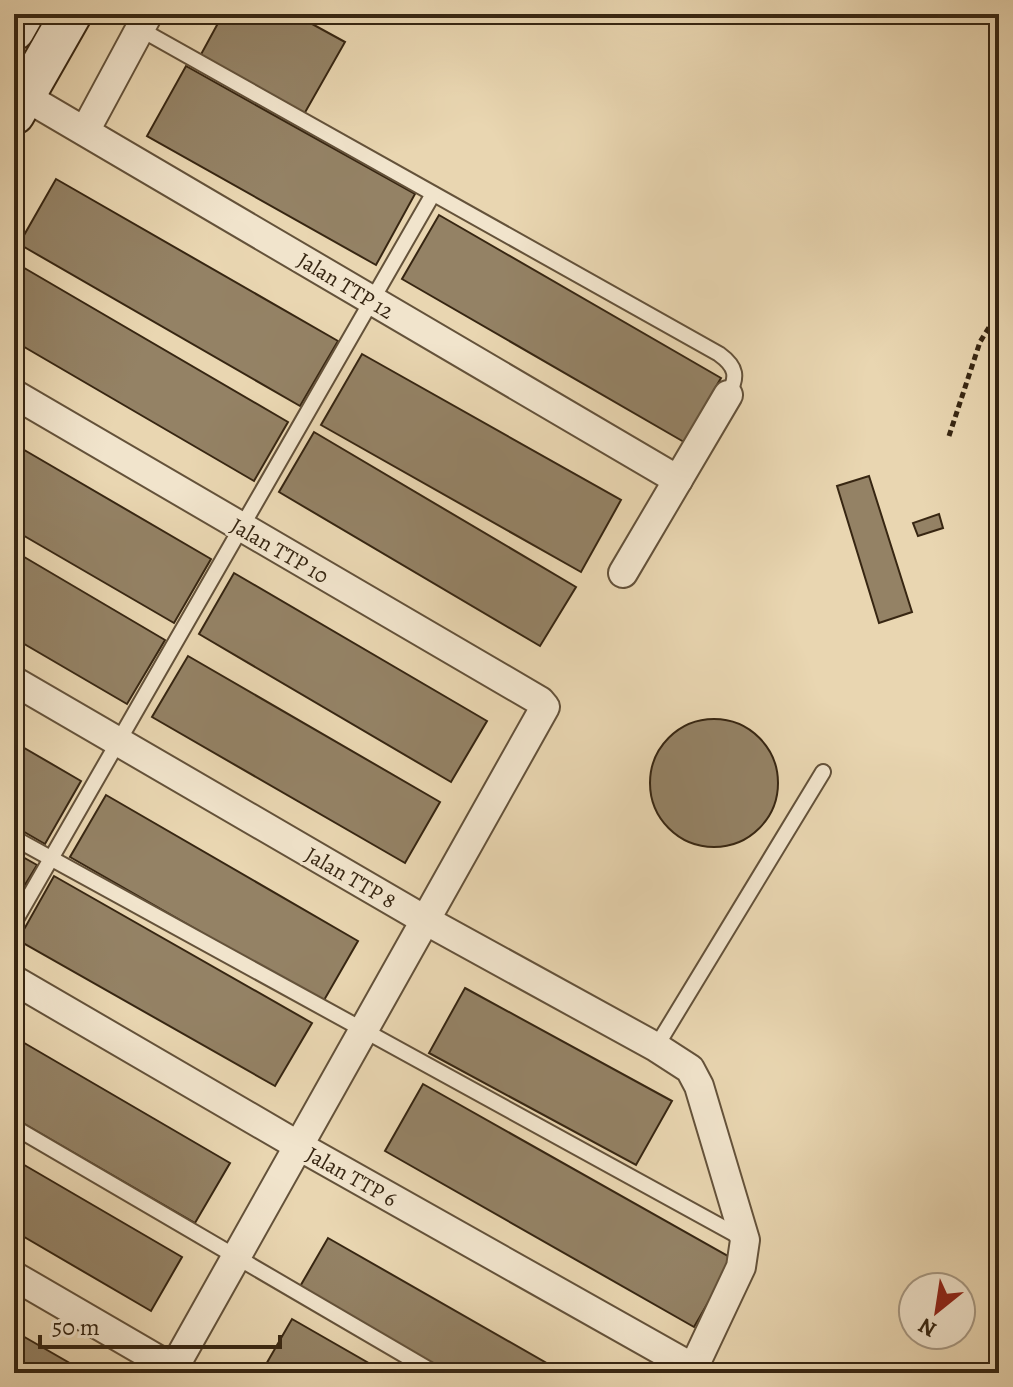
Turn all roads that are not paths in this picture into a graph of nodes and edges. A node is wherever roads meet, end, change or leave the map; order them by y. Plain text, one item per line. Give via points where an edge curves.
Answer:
1 (23, 14) edge
2 (71, 14) edge
3 (144, 21) edge
4 (14, 30) edge
5 (18, 100) edge
6 (85, 131) junction
7 (433, 194) junction
8 (372, 300) junction
9 (14, 394) edge
10 (728, 395) joint
11 (678, 480) junction
12 (241, 528) junction
13 (623, 573) dead end
14 (14, 681) edge
15 (119, 742) junction
16 (823, 772) dead end
17 (14, 838) edge
18 (50, 860) junction
19 (425, 920) junction
20 (14, 923) edge
21 (14, 980) edge
22 (364, 1029) junction
23 (656, 1047) junction
24 (14, 1127) edge
25 (299, 1146) junction
26 (745, 1240) junction
27 (236, 1258) junction
28 (14, 1276) edge
29 (692, 1370) edge
30 (175, 1372) edge
31 (435, 1373) edge

1 - 4 street
2 - 5 street
3 - 6 street
3 - 7 lane
5 - 6 street, Jalan TTP 12
6 - 8 street, Jalan TTP 12
7 - 8 lane
7 - 10 lane via 728,360 736,372
8 - 11 street, Jalan TTP 12
8 - 12 lane
9 - 12 street, Jalan TTP 10
10 - 11 street
11 - 13 street
12 - 15 lane
12 - 19 street, Jalan TTP 10 via 545,707
14 - 15 street, Jalan TTP 8
15 - 18 lane
15 - 19 street, Jalan TTP 8
16 - 23 lane
17 - 18 lane
18 - 20 lane
18 - 22 lane
19 - 22 street
19 - 23 street, Jalan TTP 8
21 - 25 street, Jalan TTP 6
22 - 25 street
22 - 26 lane
23 - 26 street, Jalan TTP 8 via 690,1069 699,1086
24 - 27 lane
25 - 27 street
25 - 29 street, Jalan TTP 6
26 - 29 street via 741,1267
27 - 30 street
27 - 31 lane
28 - 30 street

